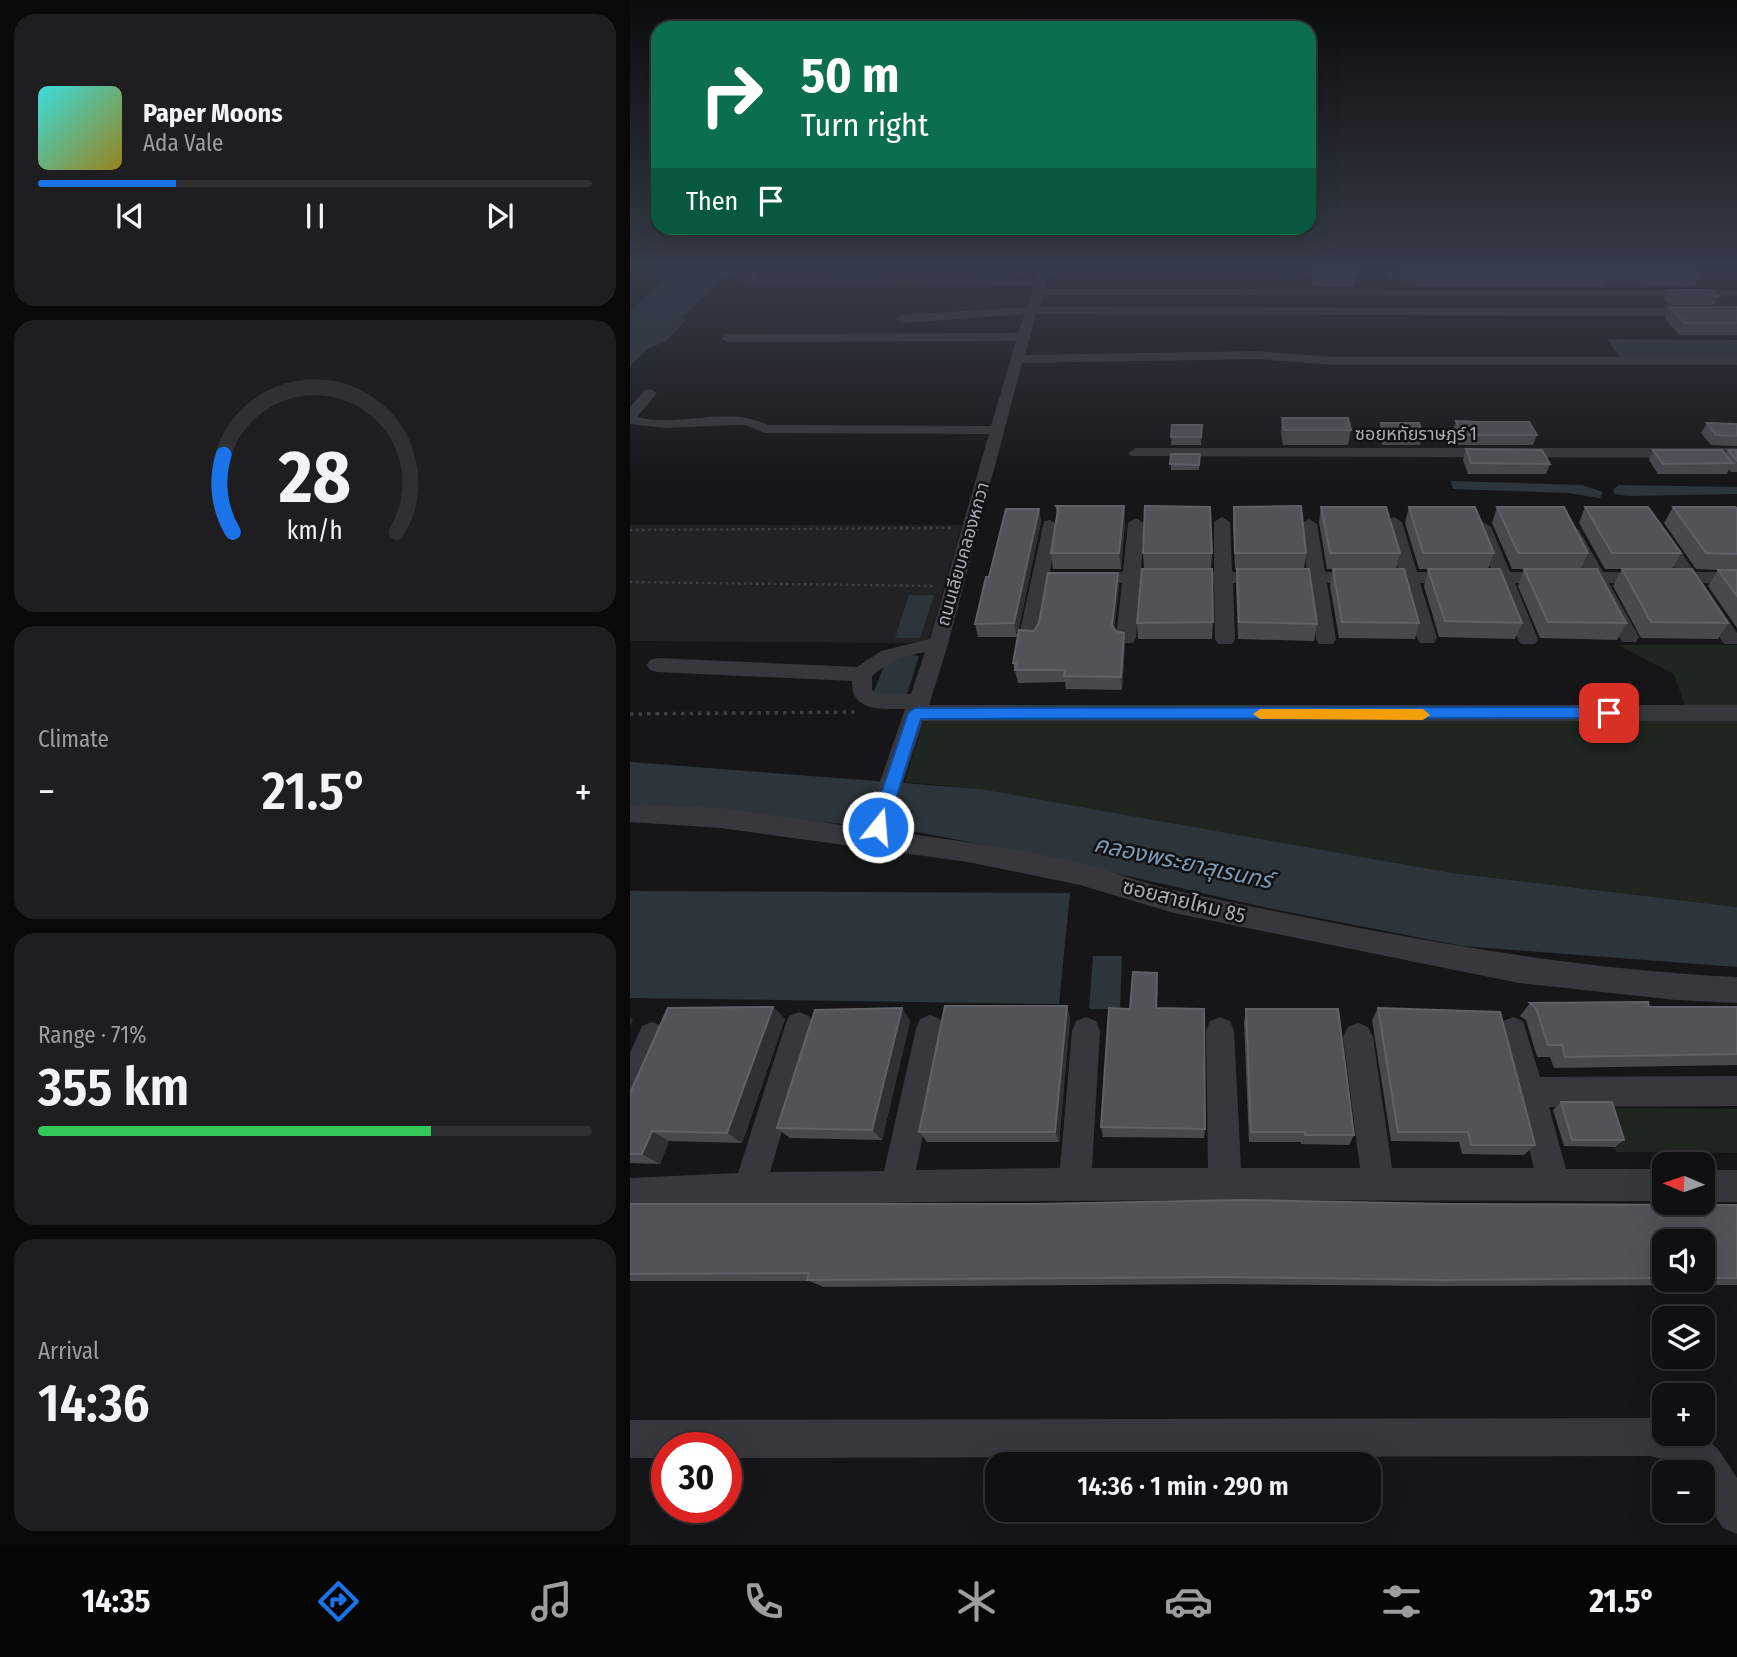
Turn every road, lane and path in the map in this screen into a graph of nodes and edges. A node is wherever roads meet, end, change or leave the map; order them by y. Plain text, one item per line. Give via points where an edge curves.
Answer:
1 (1022, 341) edge
2 (1349, 347) dead end
3 (1258, 355) junction
4 (1018, 359) junction
5 (1737, 361) edge
6 (650, 393) dead end
7 (630, 418) edge
8 (999, 430) junction
9 (1136, 453) dead end
10 (1737, 453) edge
11 (1222, 522) dead end
12 (1394, 522) edge
13 (1136, 523) dead end
14 (1309, 524) dead end
15 (1482, 524) edge
16 (1567, 524) edge
17 (1653, 524) edge
18 (1050, 525) dead end
19 (969, 528) junction
20 (630, 530) edge
21 (1318, 576) junction
22 (1409, 576) junction
23 (1041, 577) junction
24 (1132, 577) junction
25 (1225, 577) junction
26 (1502, 577) junction
27 (1598, 578) junction
28 (1690, 578) junction
29 (1737, 578) edge
30 (630, 582) edge
31 (954, 586) junction
32 (1029, 636) edge
33 (1629, 637) edge
34 (1126, 638) edge
35 (1427, 638) dead end
36 (1226, 639) dead end
37 (1326, 639) dead end
38 (1528, 639) dead end
39 (1731, 639) edge
40 (938, 644) junction
41 (657, 664) dead end
42 (862, 674) junction
43 (918, 708) junction
44 (865, 712) dead end
45 (1737, 713) edge
46 (630, 714) edge
47 (630, 813) edge
48 (876, 832) junction
49 (1737, 990) edge
50 (799, 1026) dead end
51 (930, 1029) dead end
52 (1086, 1031) dead end
53 (1220, 1031) dead end
54 (1513, 1031) dead end
55 (652, 1037) edge
56 (1358, 1037) dead end
57 (630, 1088) edge
58 (1737, 1091) edge
59 (1530, 1092) junction
60 (1075, 1184) junction
61 (1378, 1184) junction
62 (1554, 1184) junction
63 (1224, 1185) junction
64 (1652, 1185) edge
65 (897, 1186) junction
66 (1715, 1186) edge
67 (1737, 1186) edge
68 (749, 1189) junction
69 (630, 1194) edge
70 (630, 1438) edge
71 (1737, 1514) edge

1 - 4 street, ถนนเลียบคลองหกวา
2 - 3 street
3 - 4 street
3 - 5 street via 1333,361
4 - 8 street, ถนนเลียบคลองหกวา
6 - 7 street
7 - 8 street via 654,423 748,422 765,429
8 - 19 street, ถนนเลียบคลองหกวา
9 - 10 street, ซอยหทัยราษฎร์ 1
11 - 25 street
12 - 22 street
13 - 24 street
14 - 21 street
15 - 26 street
16 - 27 street
17 - 28 street
18 - 23 street
19 - 20 path
19 - 31 street, ถนนเลียบคลองหกวา
21 - 22 street
21 - 25 street
21 - 37 street
22 - 26 street
22 - 35 street
23 - 24 street
23 - 32 street
24 - 25 street
24 - 34 street
25 - 36 street
26 - 27 street
26 - 38 street
27 - 28 street
27 - 33 street
28 - 29 street
28 - 39 street
30 - 31 path
31 - 40 street, ถนนเลียบคลองหกวา
40 - 42 street via 901,649 874,662
40 - 43 street, ถนนเลียบคลองหกวา
41 - 42 street
42 - 43 street via 862,694
43 - 45 street
43 - 48 street, ถนนเลียบคลองหกวา
44 - 46 path
47 - 48 street, ซอยสายไหม 85
48 - 49 street, ซอยสายไหม 85 via 1080,874 1174,902 1519,970
50 - 68 street
51 - 65 street
52 - 60 street
53 - 63 street
54 - 59 street
55 - 57 street
56 - 61 street
58 - 59 street
59 - 62 street
60 - 63 street
60 - 65 street
61 - 62 street
61 - 63 street
62 - 64 street
65 - 68 street
66 - 67 street
68 - 69 street
70 - 71 street via 1650,1437 1681,1444 1704,1463

